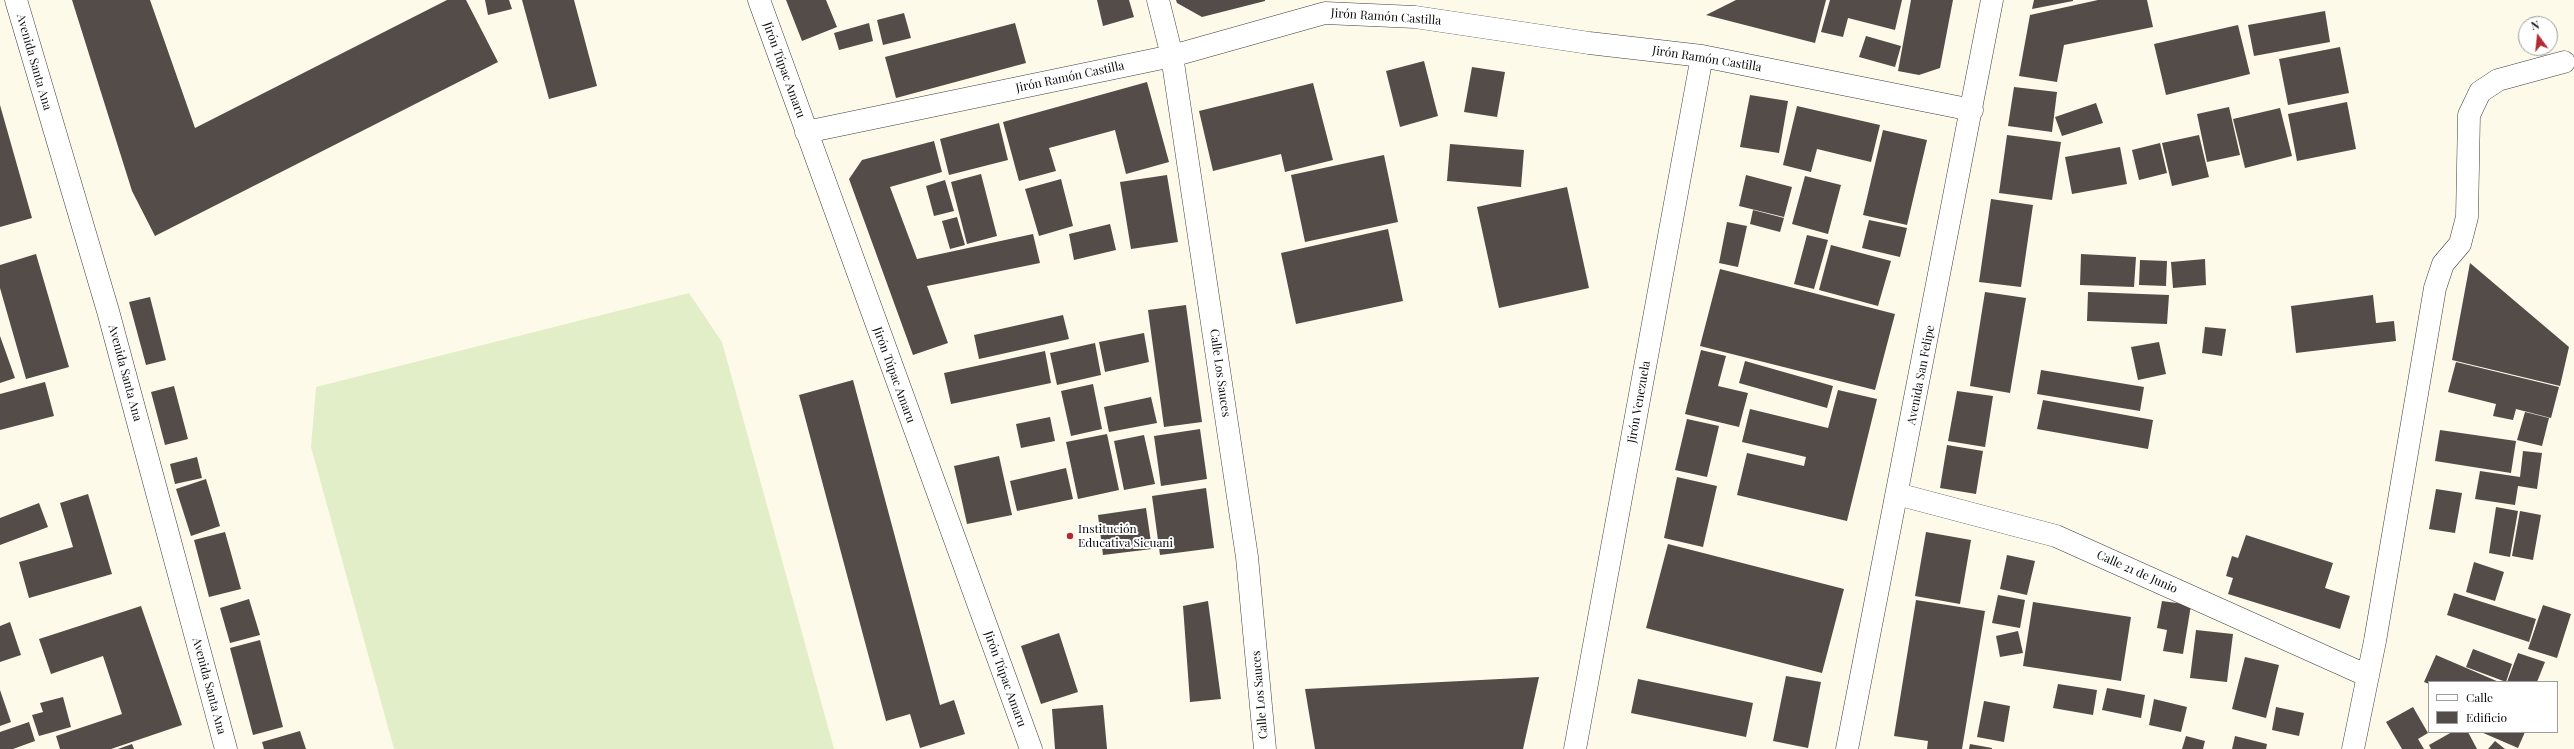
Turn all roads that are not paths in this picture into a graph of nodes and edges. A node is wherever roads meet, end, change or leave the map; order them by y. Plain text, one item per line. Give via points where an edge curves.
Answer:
1 (16, 0) edge
2 (759, 0) edge
3 (1158, 0) edge
4 (1992, 0) edge
5 (1415, 8) edge
6 (1172, 56) junction
7 (1702, 56) junction
8 (2564, 62) dead end
9 (1972, 110) junction
10 (806, 132) junction
11 (1897, 494) junction
12 (2368, 676) junction
13 (226, 749) edge
14 (1031, 749) edge
15 (1265, 749) edge
16 (1575, 749) edge
17 (1847, 749) edge
18 (2353, 749) edge

1 - 13 street, Avenida Santa Ana via 108,312
2 - 10 street, Jirón Túpac Amaru
3 - 6 street, Calle Los Sauces
4 - 9 street, Avenida San Felipe
5 - 6 street, Jirón Ramón Castilla via 1325,13
5 - 7 street, Jirón Ramón Castilla via 1589,43
6 - 10 street, Jirón Ramón Castilla
6 - 15 street, Calle Los Sauces via 1247,557
7 - 9 street, Jirón Ramón Castilla
7 - 16 street, Jirón Venezuela
8 - 12 street via 2498,80 2480,92 2469,115 2467,217 2460,244 2443,264 2435,288
9 - 11 street, Avenida San Felipe
10 - 14 street, Jirón Túpac Amaru
11 - 12 street, Calle 21 de Junio via 2056,536
11 - 17 street, Avenida San Felipe
12 - 18 street

